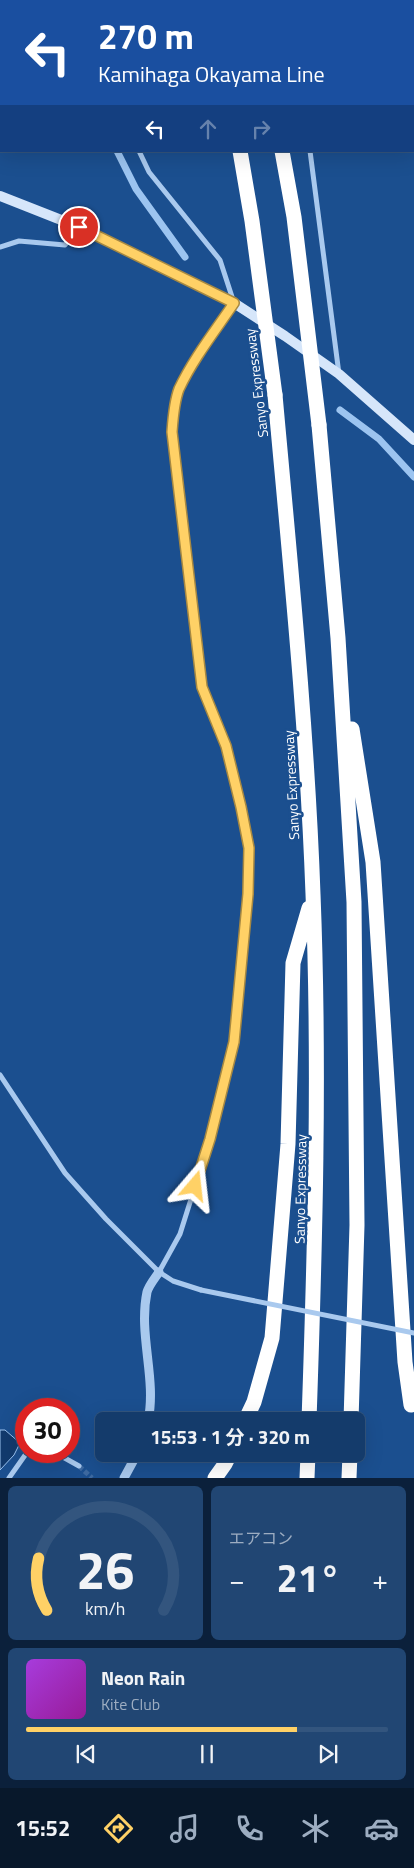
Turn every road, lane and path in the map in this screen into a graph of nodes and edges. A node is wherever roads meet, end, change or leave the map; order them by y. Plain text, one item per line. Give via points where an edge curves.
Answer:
1 (139, 152) edge
2 (240, 152) edge
3 (282, 152) edge
4 (310, 152) edge
5 (0, 196) edge
6 (79, 227) junction
7 (0, 247) edge
8 (234, 303) junction
9 (339, 374) junction
10 (414, 440) edge
11 (338, 638) junction
12 (313, 894) junction
13 (0, 1075) edge
14 (158, 1272) junction
15 (414, 1333) edge
16 (411, 1405) dead end
17 (149, 1412) edge
18 (249, 1412) edge
19 (309, 1412) edge
20 (351, 1412) edge
21 (133, 1462) edge
22 (225, 1462) edge
23 (308, 1462) edge
24 (349, 1462) edge
25 (20, 1463) edge
26 (74, 1463) edge
27 (79, 1466) tunnel mouth
28 (9, 1478) edge
29 (124, 1478) edge
30 (215, 1478) edge
31 (307, 1478) edge
32 (348, 1478) edge

1 - 8 street via 149,172 220,260
2 - 12 highway, Sanyo Expressway, bridge via 275,394 303,708
3 - 11 highway, bridge via 294,217 319,425
4 - 9 street
5 - 6 main road
6 - 7 street via 65,245 19,240
6 - 8 main road
8 - 9 main road
8 - 14 street via 179,391 172,432 202,687 226,746 241,807 249,848 248,894 234,1042 210,1139 180,1234
9 - 10 main road
11 - 16 highway via 373,862 405,1362
11 - 20 highway via 354,902 357,1225
12 - 18 highway via 293,963 288,1144 272,1338
12 - 19 highway, Sanyo Expressway via 316,1234
13 - 14 street via 65,1173
14 - 15 street, bridge via 173,1281 201,1290
14 - 17 street via 147,1291 146,1357 152,1386
21 - 29 street
22 - 30 highway
23 - 31 highway
24 - 32 highway
25 - 28 street
26 - 27 street

